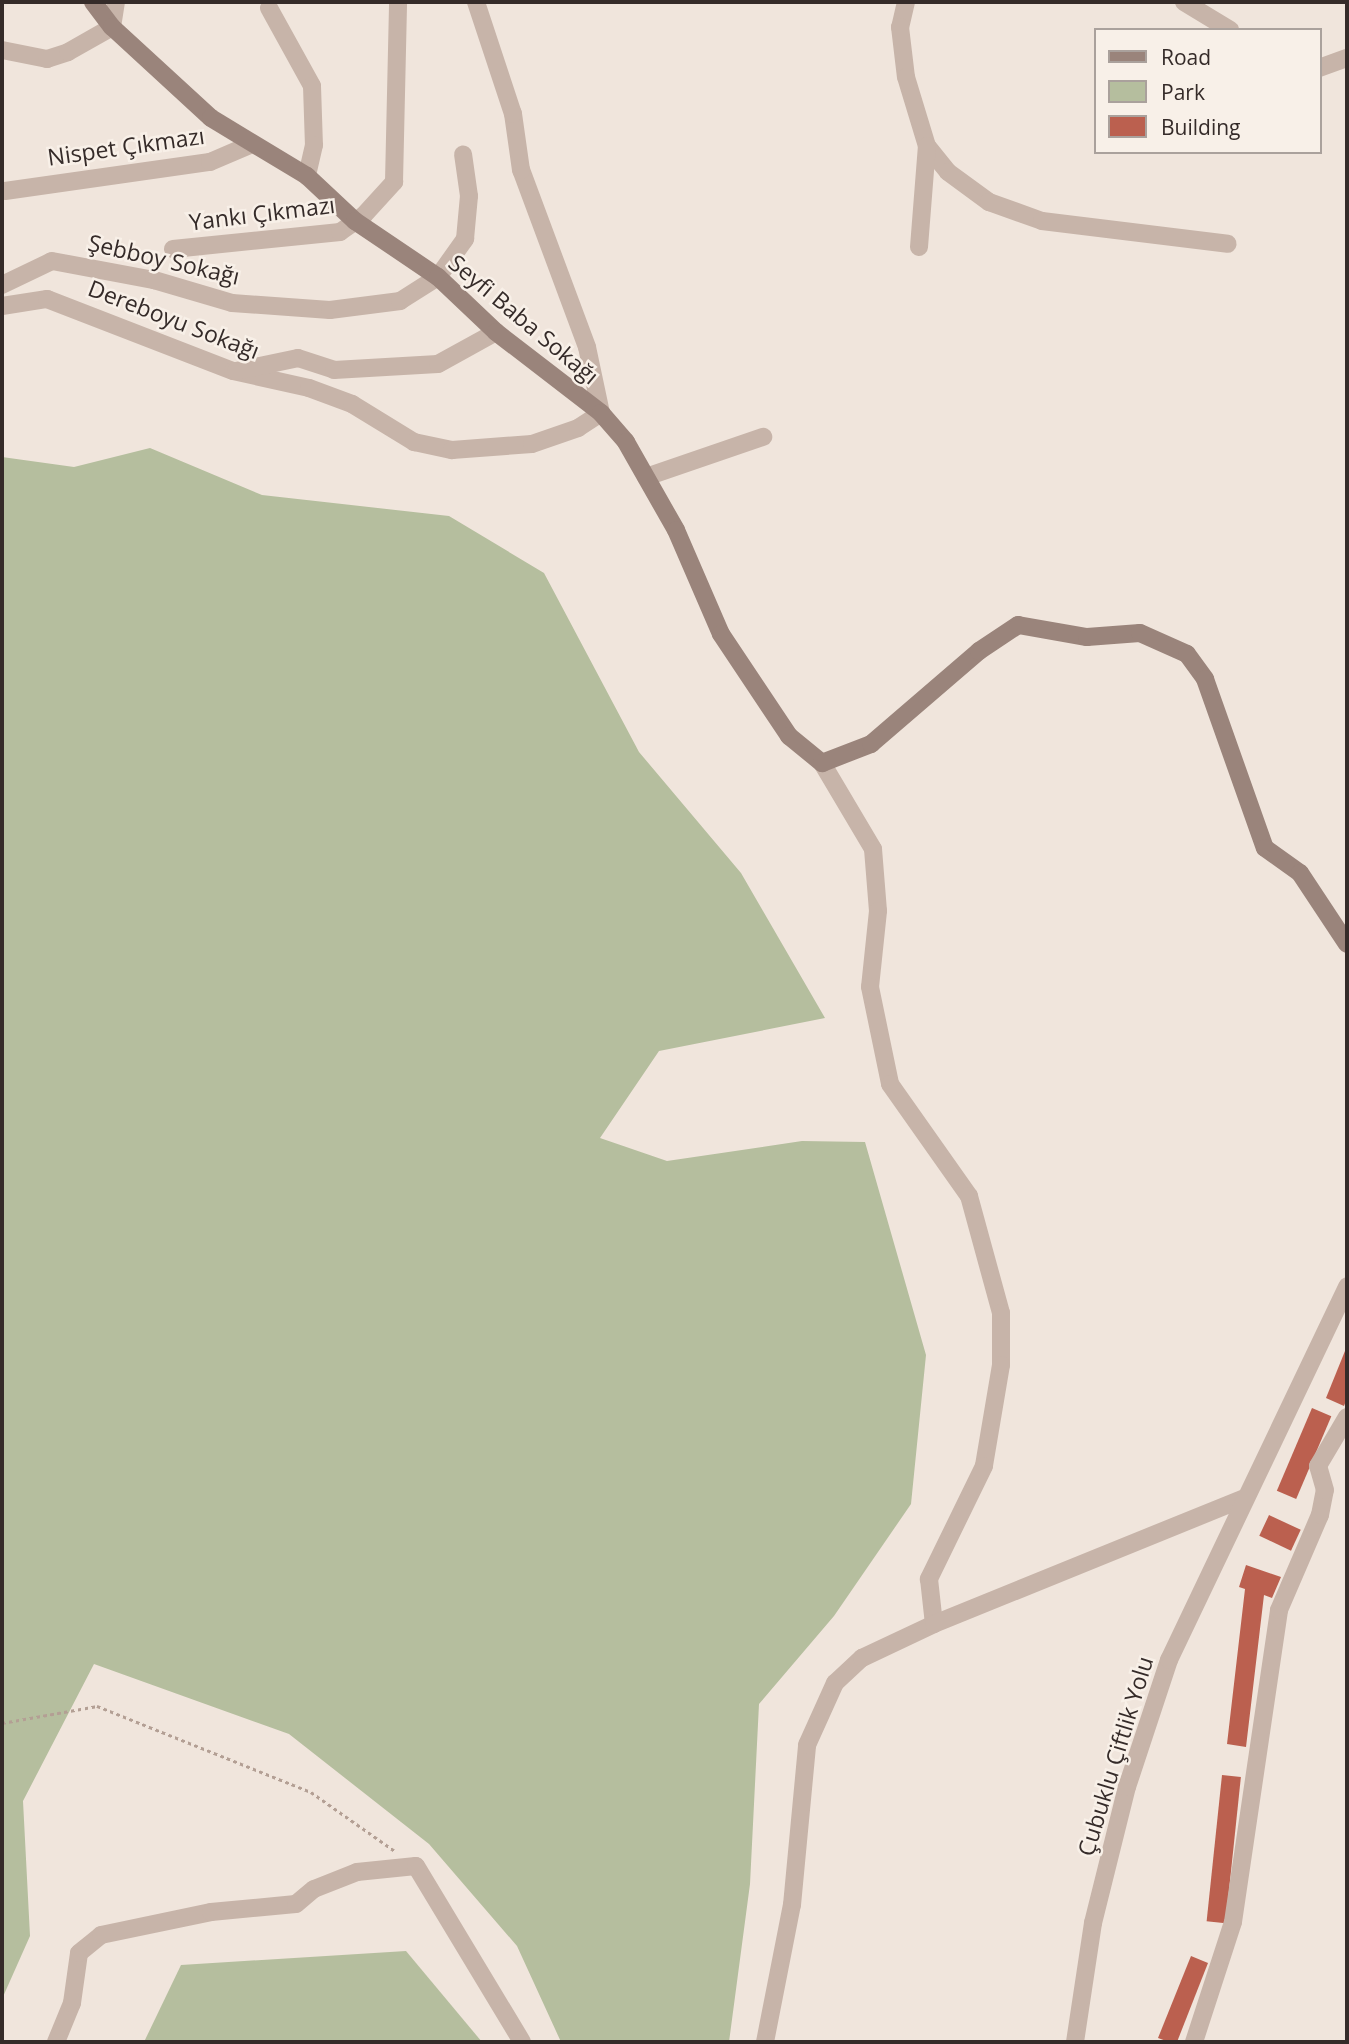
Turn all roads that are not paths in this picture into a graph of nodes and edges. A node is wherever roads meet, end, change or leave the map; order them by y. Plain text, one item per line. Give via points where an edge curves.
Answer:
1 (93, 2) edge
2 (116, 2) edge
3 (398, 2) edge
4 (476, 2) edge
5 (906, 2) edge
6 (1184, 2) edge
7 (269, 8) dead end
8 (112, 27) junction
9 (1227, 28) edge
10 (2, 50) edge
11 (1343, 61) edge
12 (1321, 67) edge
13 (252, 144) junction
14 (927, 146) junction
15 (463, 154) dead end
16 (307, 176) junction
17 (5, 191) dead end
18 (355, 221) junction
19 (1228, 244) dead end
20 (919, 247) dead end
21 (173, 249) dead end
22 (438, 277) junction
23 (2, 285) edge
24 (2, 306) edge
25 (496, 332) junction
26 (233, 371) junction
27 (601, 412) junction
28 (763, 437) dead end
29 (646, 477) junction
30 (822, 763) junction
31 (1347, 944) edge
32 (1347, 1286) edge
33 (1347, 1417) edge
34 (1244, 1498) junction
35 (934, 1624) junction
36 (56, 2042) edge
37 (522, 2042) edge
38 (765, 2042) edge
39 (1075, 2042) edge
40 (1194, 2042) edge

1 - 8 street, Seyfi Baba Sokağı
2 - 8 street
3 - 18 street via 394,183
4 - 27 street via 513,114 522,170 587,346
5 - 14 street via 900,27 906,77
6 - 9 street
7 - 16 street via 312,86 314,145
8 - 10 street via 47,59
8 - 13 street, Seyfi Baba Sokağı via 211,118
11 - 12 street
13 - 16 street, Seyfi Baba Sokağı
13 - 17 street, Nispet Çıkmazı via 210,162
14 - 19 street via 948,172 989,202 1042,221
14 - 20 street
15 - 22 street via 470,196 465,239
16 - 18 street, Seyfi Baba Sokağı
18 - 21 street, Yankı Çıkmazı via 340,232
18 - 22 street, Seyfi Baba Sokağı
22 - 23 street, Şebboy Sokağı via 400,301 330,310 232,303 154,280 52,261
22 - 25 street, Seyfi Baba Sokağı
24 - 26 street, Dereboyu Sokağı via 47,299
25 - 26 street via 439,364 334,370 298,358
25 - 27 street, Seyfi Baba Sokağı
26 - 27 street, Dereboyu Sokağı via 309,388 352,404 414,442 452,450 532,444 578,428
27 - 29 street, Seyfi Baba Sokağı
28 - 29 street
29 - 30 street, Seyfi Baba Sokağı via 722,634 789,736
30 - 31 street via 871,744 979,651 1018,625 1087,636 1140,633 1187,654 1205,679 1265,848 1300,873
30 - 35 street via 873,849 878,911 870,987 890,1084 970,1196 1000,1313 1001,1365 984,1466 929,1579
32 - 34 street, Çubuklu Çiftlik Yolu
33 - 40 street via 1318,1466 1325,1490 1320,1515 1279,1610 1233,1922
34 - 35 street
34 - 39 street, Çubuklu Çiftlik Yolu via 1169,1660 1127,1787 1093,1923
35 - 38 street via 847,1669 812,1722 792,1905
36 - 37 street via 72,2003 79,1953 101,1935 211,1912 296,1904 314,1889 357,1872 416,1866

